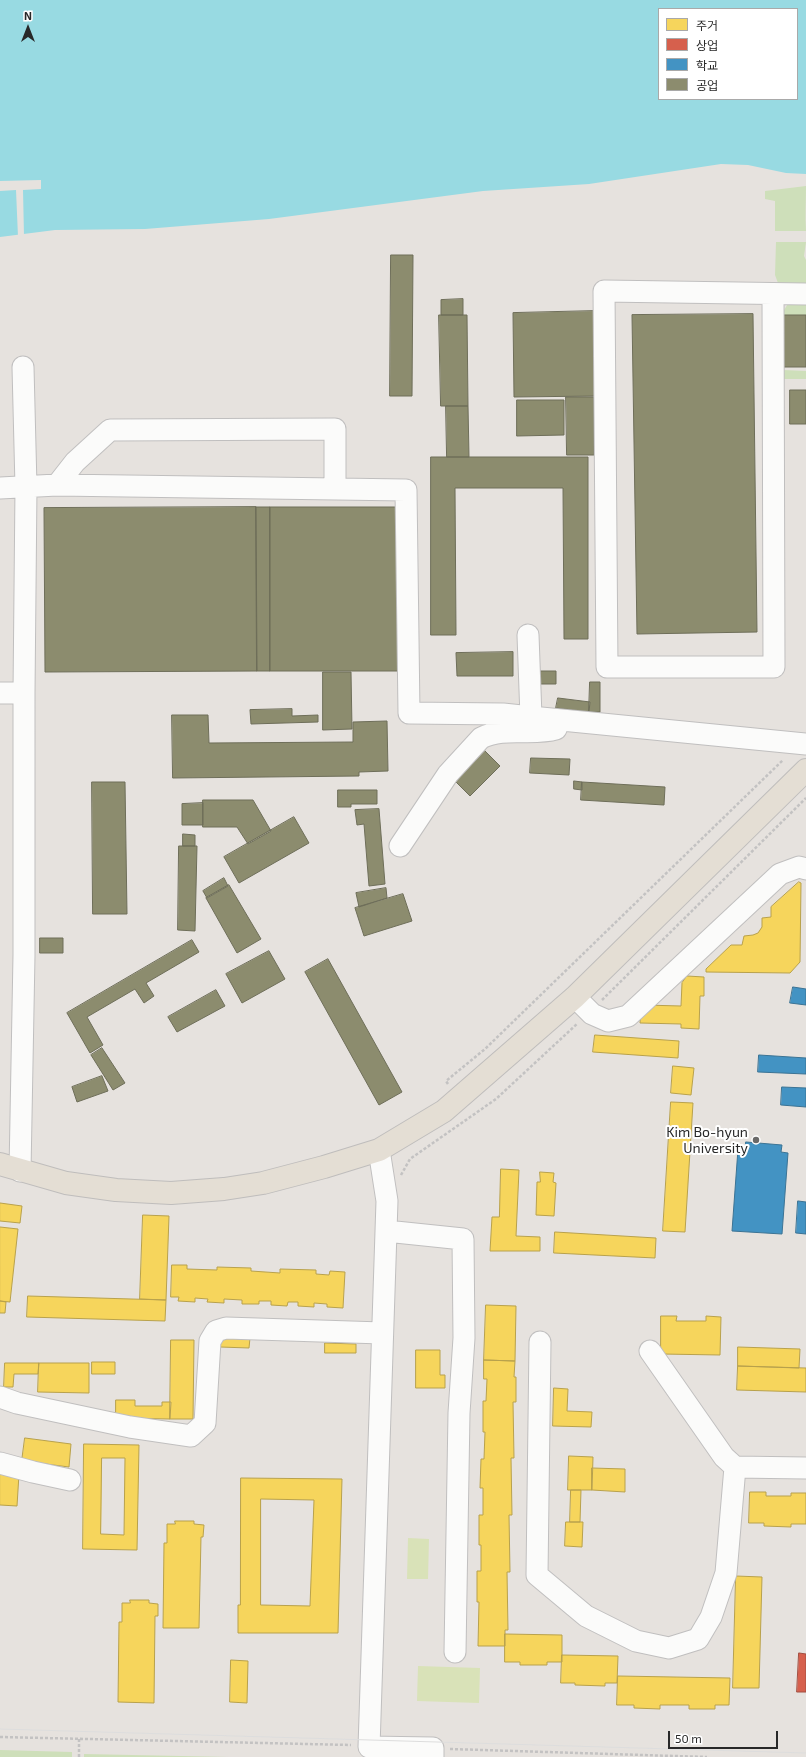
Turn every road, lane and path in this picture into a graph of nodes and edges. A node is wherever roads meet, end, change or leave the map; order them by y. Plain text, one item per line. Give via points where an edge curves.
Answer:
1 (773, 294) junction
2 (806, 294) edge
3 (23, 367) dead end
4 (57, 485) junction
5 (26, 487) junction
6 (0, 488) edge
7 (335, 489) junction
8 (528, 635) dead end
9 (0, 693) edge
10 (24, 693) junction
11 (531, 717) junction
12 (579, 721) junction
13 (802, 743) edge
14 (805, 774) edge
15 (806, 798) edge
16 (400, 846) dead end
17 (806, 869) edge
18 (582, 1004) junction
19 (458, 1099) junction
20 (472, 1116) junction
21 (379, 1150) junction
22 (10, 1167) edge
23 (401, 1182) dead end
24 (386, 1230) junction
25 (382, 1333) junction
26 (540, 1342) dead end
27 (650, 1352) dead end
28 (0, 1397) edge
29 (0, 1463) edge
30 (735, 1467) junction
31 (806, 1468) edge
32 (70, 1480) dead end
33 (455, 1652) dead end
34 (0, 1736) edge
35 (79, 1739) junction
36 (369, 1747) junction
37 (433, 1753) edge
38 (79, 1757) edge
39 (707, 1757) edge

1 - 1 street via 604,291 607,667 774,667
1 - 2 street
3 - 5 street
4 - 5 street
4 - 7 street
4 - 7 street via 76,462 110,430 335,429
5 - 6 street
5 - 10 street
7 - 11 street via 406,490 409,713 503,714
8 - 11 street
9 - 10 street
10 - 22 street via 24,955
11 - 12 street
12 - 13 street
12 - 16 street via 554,730 502,732 481,738 448,774
13 - 19 path via 485,1049 446,1081
14 - 18 main road
15 - 18 path
17 - 18 street via 799,867 780,874 628,1016 608,1021
18 - 19 main road
18 - 20 path via 496,1099
19 - 20 path
19 - 21 main road via 444,1111
20 - 23 path via 410,1159 404,1167
21 - 22 main road via 263,1183 171,1193 116,1190 66,1183
21 - 24 street via 387,1201
24 - 25 street
24 - 33 street via 463,1239 464,1338 459,1413
25 - 28 street via 226,1328 216,1331 210,1341 205,1423 191,1436 130,1427 17,1403
25 - 36 street
26 - 30 street via 537,1575 586,1616 636,1641 669,1648 698,1639 710,1617 726,1573
27 - 30 street via 724,1456
29 - 32 street
30 - 31 street
34 - 35 path
35 - 36 path
35 - 38 path
36 - 37 street
37 - 39 path

